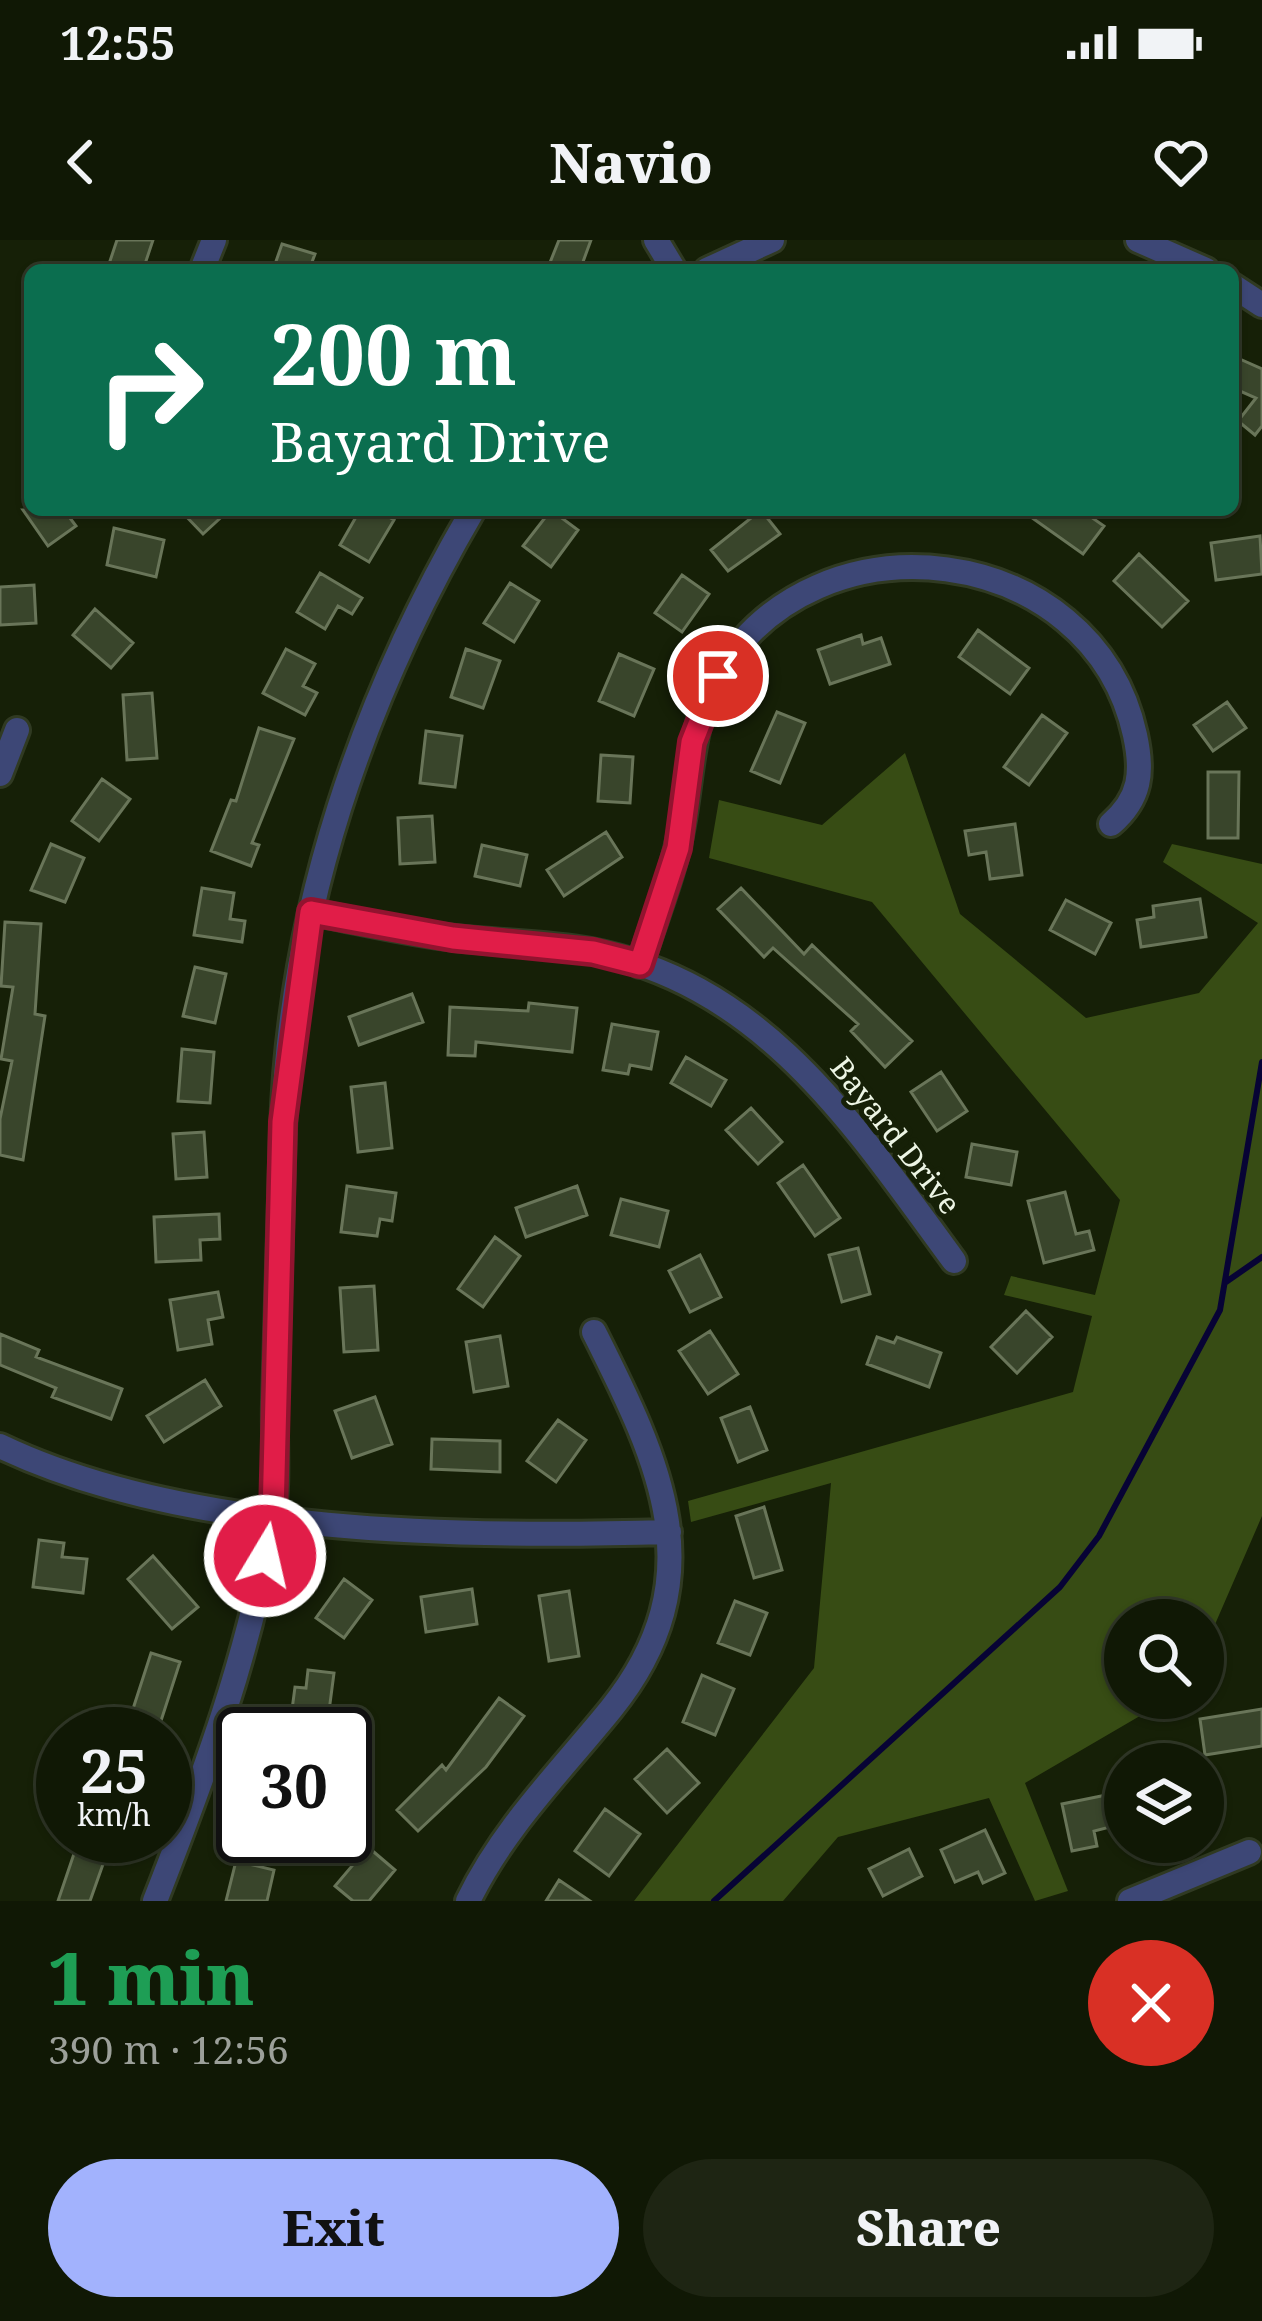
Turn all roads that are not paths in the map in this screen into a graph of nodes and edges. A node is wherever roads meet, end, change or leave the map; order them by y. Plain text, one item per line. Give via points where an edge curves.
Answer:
1 (772, 240) edge
2 (1138, 240) edge
3 (720, 264) edge
4 (1192, 264) edge
5 (470, 516) edge
6 (17, 730) dead end
7 (0, 774) edge
8 (1111, 824) dead end
9 (311, 912) junction
10 (640, 964) junction
11 (954, 1261) dead end
12 (594, 1332) dead end
13 (0, 1446) edge
14 (273, 1515) junction
15 (669, 1532) junction
16 (1249, 1852) dead end
17 (154, 1901) edge
18 (468, 1901) edge
19 (1130, 1901) edge

1 - 3 street
2 - 4 street
5 - 9 street via 356,754
6 - 7 street
8 - 10 street via 1140,781 1133,726 1108,670 1058,614 1001,581 936,565 840,577 755,628 718,676 692,742 678,848
9 - 10 street, Bayard Drive
9 - 14 street via 283,1122
10 - 11 street, Bayard Drive via 729,1007 796,1058
12 - 15 street via 655,1455
13 - 14 street via 142,1496
14 - 15 street via 481,1534
14 - 17 street via 235,1685
15 - 18 street via 661,1608 633,1676 505,1835
16 - 19 street

